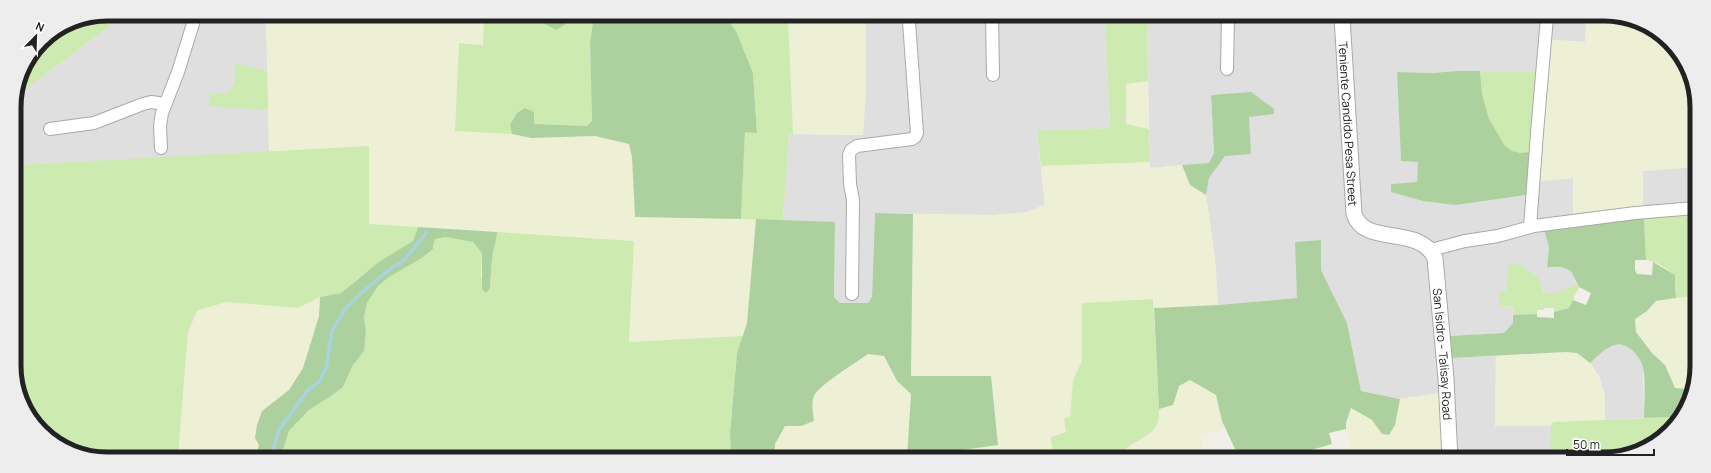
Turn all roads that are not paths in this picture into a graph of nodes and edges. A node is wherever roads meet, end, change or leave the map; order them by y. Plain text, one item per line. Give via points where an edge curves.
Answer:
1 (194, 21) edge
2 (910, 21) edge
3 (992, 21) edge
4 (1228, 21) edge
5 (1342, 21) edge
6 (1547, 21) edge
7 (1227, 69) dead end
8 (993, 75) dead end
9 (165, 104) junction
10 (50, 129) dead end
11 (161, 148) dead end
12 (1690, 208) edge
13 (1530, 227) junction
14 (1431, 250) junction
15 (852, 294) dead end
16 (1450, 452) edge

1 - 9 street
2 - 15 street via 916,137 857,146 849,155 853,200
3 - 8 street
4 - 7 street
5 - 14 street, Teniente Candido Pesa Street via 1355,218 1358,224 1367,230 1413,239
6 - 13 street
9 - 10 street via 151,102 94,123
9 - 11 street via 160,120
12 - 13 street
13 - 14 street
14 - 16 street, San Isidro - Talisay Road via 1437,274

